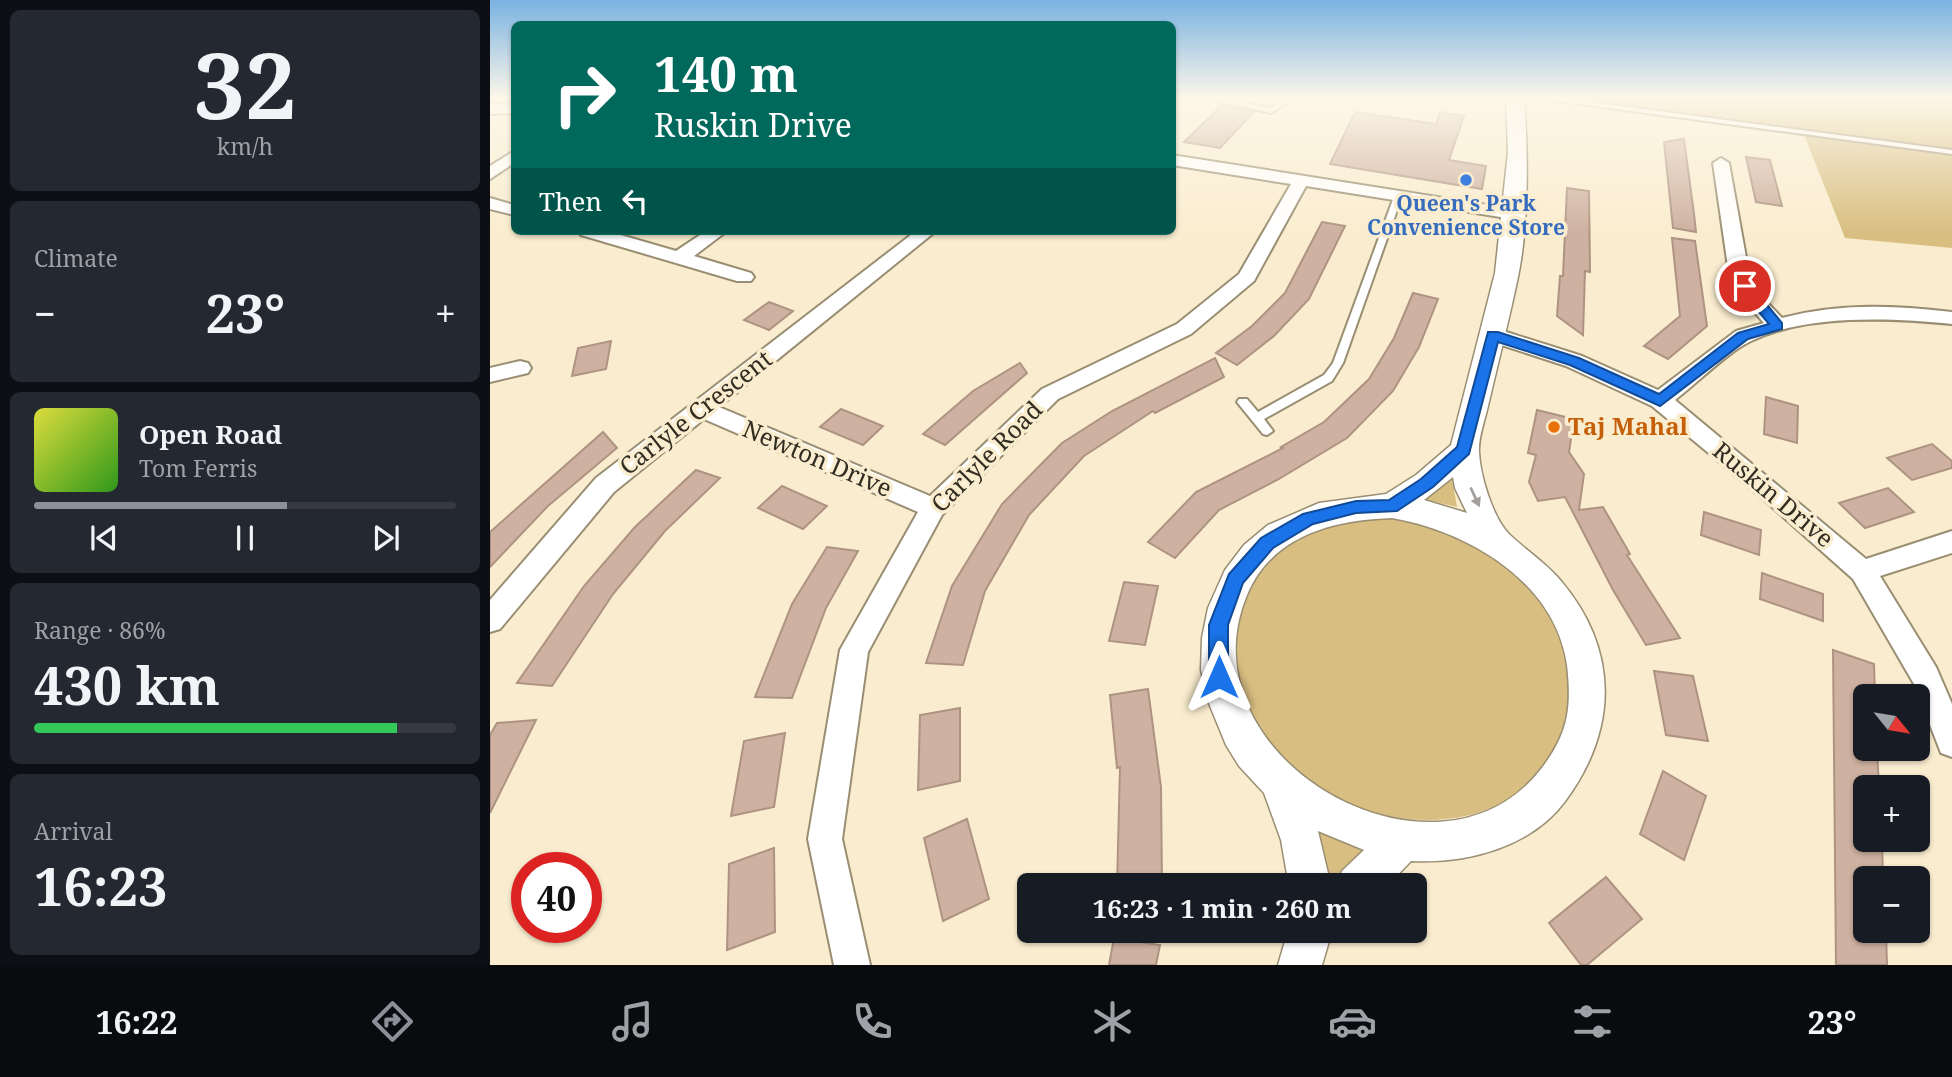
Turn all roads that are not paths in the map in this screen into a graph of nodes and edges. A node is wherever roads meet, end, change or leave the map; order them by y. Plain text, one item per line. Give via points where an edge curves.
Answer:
1 (1517, 142) edge
2 (1876, 142) edge
3 (1952, 152) edge
4 (511, 158) edge
5 (1176, 161) edge
6 (1721, 163) dead end
7 (490, 174) edge
8 (1301, 181) junction
9 (1398, 196) junction
10 (490, 203) edge
11 (511, 209) edge
12 (1513, 214) junction
13 (601, 235) edge
14 (712, 235) edge
15 (921, 235) edge
16 (679, 258) junction
17 (744, 276) dead end
18 (1952, 318) edge
19 (1778, 326) junction
20 (1493, 335) junction
21 (520, 368) dead end
22 (490, 375) edge
23 (1660, 400) junction
24 (1243, 402) dead end
25 (702, 409) junction
26 (1256, 418) junction
27 (1267, 431) dead end
28 (1464, 450) junction
29 (1392, 506) junction
30 (933, 509) junction
31 (1496, 541) junction
32 (1952, 542) edge
33 (1862, 571) junction
34 (490, 620) edge
35 (1952, 741) edge
36 (1279, 782) junction
37 (1403, 840) junction
38 (1307, 873) edge
39 (1370, 873) edge
40 (852, 965) edge

1 - 12 street
2 - 3 lane
4 - 7 street
5 - 8 street
6 - 19 street via 1739,274 1753,299
8 - 9 street
8 - 30 street, Carlyle Road via 1247,277 1184,329 1050,394
9 - 12 street
9 - 26 lane via 1338,363 1328,378
10 - 11 street
12 - 20 street via 1507,273
13 - 16 street
14 - 16 street
15 - 25 street, Carlyle Crescent
16 - 17 street
18 - 19 street via 1869,313 1815,316
19 - 23 street via 1743,336
20 - 23 street, Ruskin Drive via 1574,361
20 - 28 street
21 - 22 street
23 - 33 street, Ruskin Drive
24 - 26 lane
25 - 30 street, Newton Drive
25 - 34 street, Carlyle Crescent via 605,485
26 - 27 lane
28 - 29 street
28 -> 31 street via 1468,481
29 - 31 street via 1427,512
29 - 36 street via 1356,507 1308,519 1267,543 1236,579 1219,625 1219,677 1239,732
30 - 40 street, Carlyle Road via 854,650 825,838
31 - 37 street via 1552,592 1572,625 1585,660 1590,698 1584,736 1569,771 1529,813 1470,837
32 - 33 street
33 - 35 street, Ruskin Drive via 1926,677
36 - 37 street via 1336,821
36 - 38 street via 1301,840
37 - 39 street

